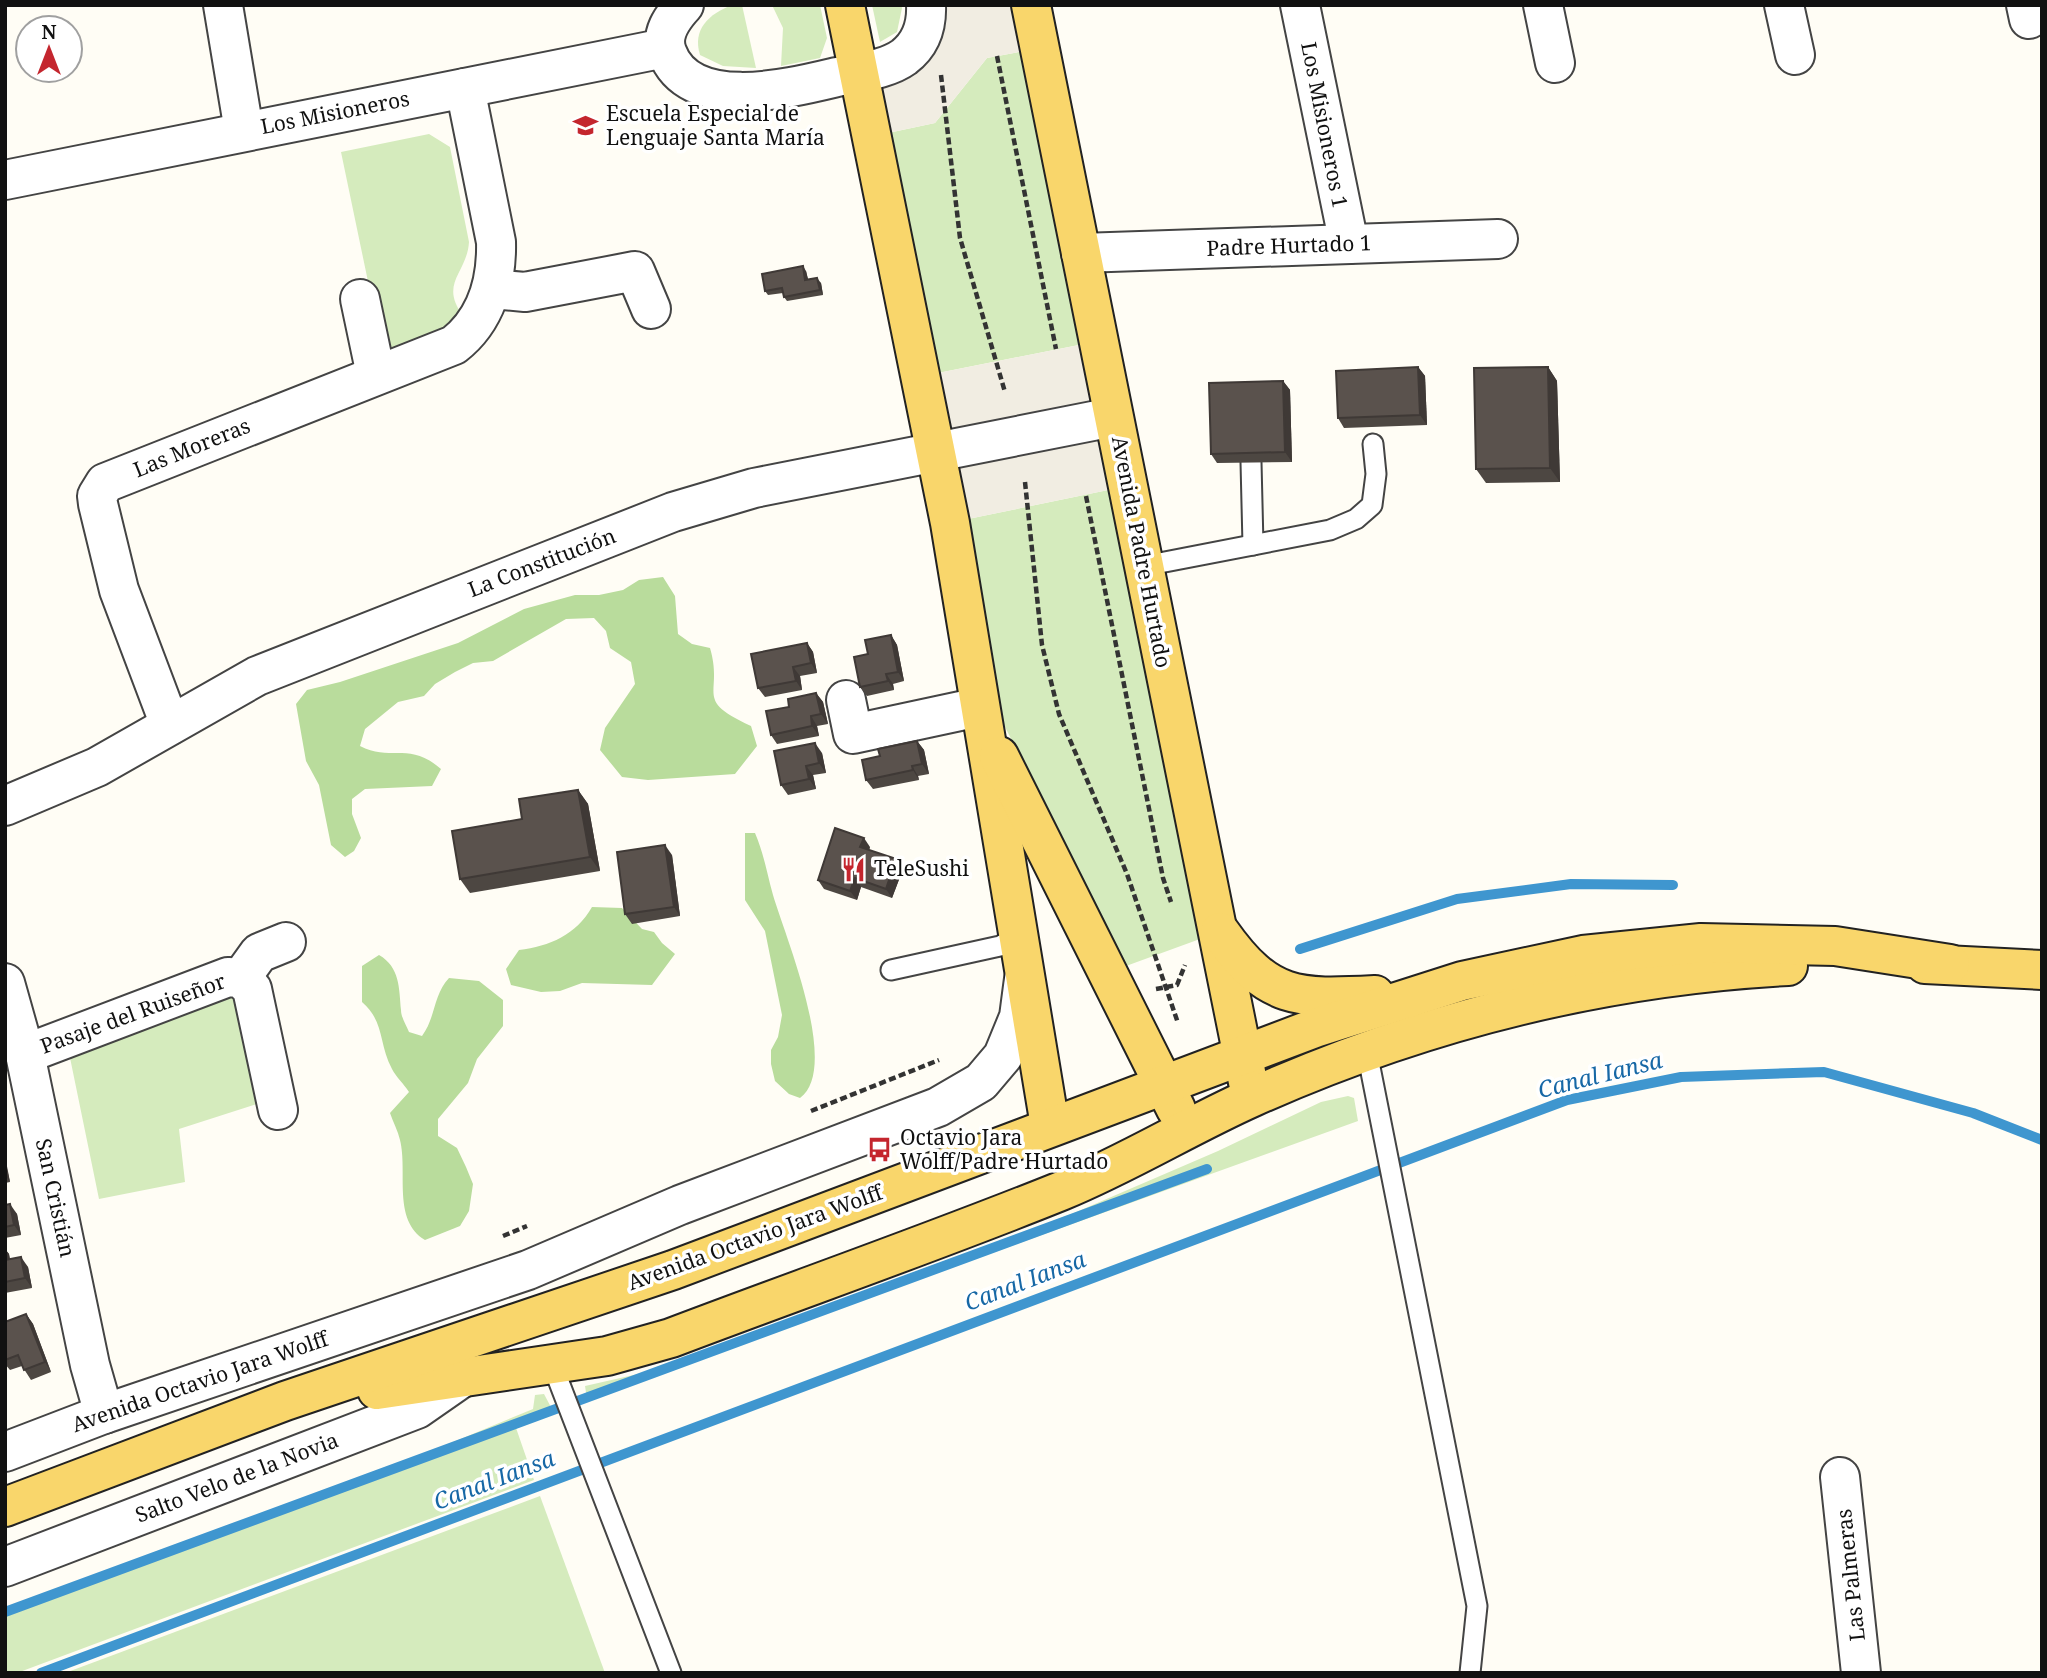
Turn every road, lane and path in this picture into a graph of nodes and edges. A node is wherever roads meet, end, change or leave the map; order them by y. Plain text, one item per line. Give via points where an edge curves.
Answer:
1 (223, 5) edge
2 (684, 5) edge
3 (845, 5) edge
4 (926, 5) edge
5 (1031, 5) edge
6 (1300, 5) edge
7 (1543, 5) edge
8 (1784, 5) edge
9 (665, 48) junction
10 (1794, 55) dead end
11 (997, 56) dead end
12 (1555, 63) dead end
13 (940, 71) dead end
14 (859, 72) junction
15 (465, 88) junction
16 (244, 131) junction
17 (5, 180) edge
18 (1497, 239) dead end
19 (1349, 244) junction
20 (1081, 253) junction
21 (492, 289) junction
22 (360, 299) dead end
23 (652, 309) dead end
24 (1056, 349) dead end
25 (376, 375) junction
26 (1006, 391) dead end
27 (1113, 417) junction
28 (1373, 444) dead end
29 (936, 452) junction
30 (1251, 463) edge
31 (1025, 482) dead end
32 (1086, 495) dead end
33 (1253, 545) junction
34 (1144, 566) junction
35 (846, 700) dead end
36 (981, 715) junction
37 (170, 724) junction
38 (5, 806) edge
39 (1171, 904) dead end
40 (1216, 927) junction
41 (286, 942) dead end
42 (1021, 952) junction
43 (1184, 957) dead end
44 (1950, 964) junction
45 (891, 970) dead end
46 (2042, 970) edge
47 (241, 978) junction
48 (5, 983) edge
49 (1166, 987) junction
50 (1419, 993) junction
51 (1122, 996) junction
52 (1367, 1052) junction
53 (25, 1054) junction
54 (950, 1055) dead end
55 (1243, 1056) junction
56 (1181, 1079) junction
57 (1251, 1098) junction
58 (278, 1111) dead end
59 (809, 1112) dead end
60 (1050, 1126) junction
61 (1186, 1130) junction
62 (528, 1226) dead end
63 (490, 1241) dead end
64 (552, 1364) junction
65 (463, 1377) junction
66 (285, 1401) junction
67 (104, 1414) junction
68 (5, 1452) edge
69 (1840, 1476) dead end
70 (5, 1507) edge
71 (5, 1567) edge
72 (671, 1673) edge
73 (1470, 1673) edge
74 (1861, 1673) edge

1 - 16 street
2 - 9 street via 669,24
3 - 14 main road
4 - 14 street via 924,28 914,48 895,61
5 - 20 main road, Avenida Padre Hurtado
6 - 19 street, Los Misioneros 1
7 - 12 street
8 - 10 street
9 - 14 street via 678,72 731,92 770,90
9 - 15 street, Los Misioneros
11 - 24 path
13 - 26 path via 960,238
14 - 29 main road
15 - 16 street, Los Misioneros
15 - 21 street, Las Moreras via 496,242
16 - 17 street, Los Misioneros
18 - 19 street, Padre Hurtado 1
19 - 20 street, Padre Hurtado 1
20 - 27 main road, Avenida Padre Hurtado
21 - 23 street via 524,292 635,271
21 - 25 street, Las Moreras via 475,325 454,345
22 - 25 street
25 - 37 street, Las Moreras via 100,488 98,504 119,590
27 - 29 street, La Constitución
27 - 34 main road, Avenida Padre Hurtado
28 - 33 lane via 1372,505 1356,519 1330,530
29 - 36 main road
29 - 37 street, La Constitución via 740,491 673,512 257,676
30 - 33 lane
31 - 49 path via 1049,679 1069,744 1130,882
32 - 39 path
33 - 34 lane
34 - 40 main road, Avenida Padre Hurtado
35 - 36 street via 853,734
36 - 42 main road
36 - 51 main road
37 - 38 street, La Constitución via 97,767
40 - 50 main road via 1249,969 1280,990 1334,997
40 - 55 main road, Avenida Padre Hurtado
41 - 47 street, Pasaje del Ruiseñor via 259,953
42 - 45 lane via 1000,946
42 - 60 main road
42 - 67 street, Avenida Octavio Jara Wolff via 1024,988 1019,1017 1003,1056 981,1082 938,1107 680,1205 528,1270
43 - 49 path via 1186,967 1177,985
44 - 46 main road
44 - 50 main road via 1824,946 1658,945 1546,962
44 - 52 main road, Avenida Octavio Jara Wolff via 1784,966 1629,982 1517,1005
47 - 53 street, Pasaje del Ruiseñor via 228,977
47 - 58 street, Pasaje del Ruiseñor via 252,989
48 - 53 street, San Cristián
49 - 51 path
49 - 56 path
50 - 55 main road, Avenida Octavio Jara Wolff
51 - 56 main road
52 - 57 main road, Avenida Octavio Jara Wolff
52 - 73 lane via 1477,1606
53 - 67 street, San Cristián
54 - 59 path
55 - 56 main road, Avenida Octavio Jara Wolff
55 - 57 main road, Avenida Padre Hurtado
56 - 60 main road, Avenida Octavio Jara Wolff
56 - 61 main road
57 - 61 main road, Avenida Octavio Jara Wolff
60 - 66 main road, Avenida Octavio Jara Wolff via 673,1270
61 - 64 main road, Avenida Octavio Jara Wolff via 1061,1190 671,1338 607,1356
62 - 63 path
64 - 65 main road, Avenida Octavio Jara Wolff
64 - 72 lane
65 - 66 main road, Avenida Octavio Jara Wolff via 330,1403
65 - 71 street, Salto Velo de la Novia via 417,1409
66 - 70 main road, Avenida Octavio Jara Wolff
67 - 68 street, Avenida Octavio Jara Wolff
69 - 74 street, Las Palmeras

